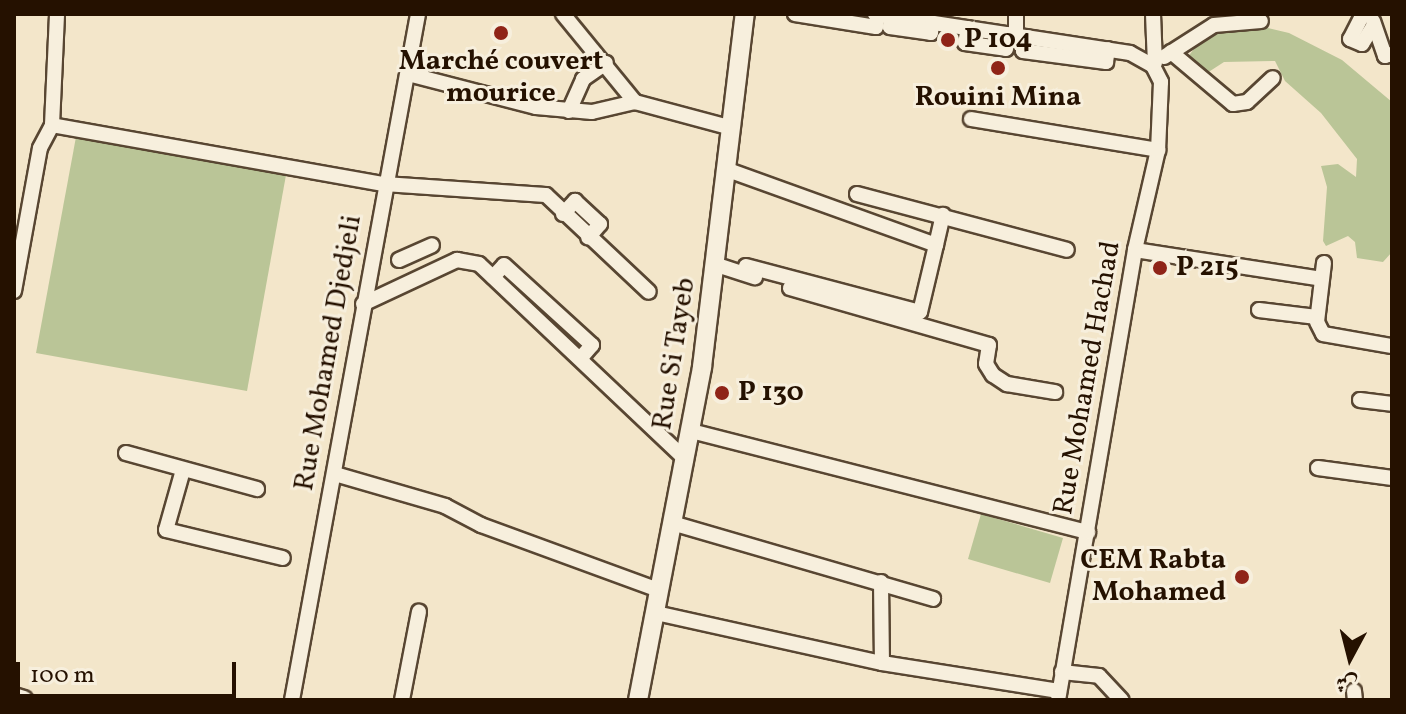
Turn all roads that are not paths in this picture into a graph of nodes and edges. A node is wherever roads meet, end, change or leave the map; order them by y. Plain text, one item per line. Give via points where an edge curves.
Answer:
1 (57, 14) edge
2 (418, 14) edge
3 (563, 14) edge
4 (745, 14) edge
5 (795, 14) edge
6 (1016, 14) edge
7 (1153, 14) edge
8 (881, 15) edge
9 (915, 17) edge
10 (1369, 18) edge
11 (1261, 21) dead end
12 (932, 23) junction
13 (1016, 36) junction
14 (1171, 52) junction
15 (1392, 54) edge
16 (606, 63) junction
17 (1154, 65) junction
18 (408, 74) junction
19 (1273, 78) dead end
20 (635, 102) junction
21 (569, 111) junction
22 (971, 119) dead end
23 (52, 125) junction
24 (732, 128) junction
25 (1158, 150) junction
26 (728, 170) junction
27 (384, 184) junction
28 (857, 194) dead end
29 (943, 215) junction
30 (432, 245) dead end
31 (936, 245) junction
32 (1067, 250) dead end
33 (1135, 250) junction
34 (417, 252) junction
35 (399, 260) dead end
36 (1324, 263) dead end
37 (717, 265) junction
38 (746, 266) dead end
39 (428, 274) junction
40 (1322, 279) junction
41 (14, 291) edge
42 (649, 292) dead end
43 (363, 304) junction
44 (1259, 310) dead end
45 (1317, 317) junction
46 (1392, 346) edge
47 (1055, 392) dead end
48 (1360, 400) dead end
49 (1392, 404) edge
50 (691, 431) junction
51 (126, 453) dead end
52 (686, 460) junction
53 (1318, 468) dead end
54 (183, 470) junction
55 (335, 474) junction
56 (1392, 478) edge
57 (257, 489) dead end
58 (672, 523) junction
59 (1088, 532) junction
60 (283, 558) dead end
61 (881, 582) junction
62 (659, 590) junction
63 (933, 599) dead end
64 (419, 612) dead end
65 (656, 613) junction
66 (882, 663) junction
67 (1062, 672) junction
68 (1058, 695) edge
69 (14, 697) edge
70 (24, 700) edge
71 (292, 700) edge
72 (402, 700) edge
73 (638, 700) edge
74 (1121, 700) edge

1 - 23 street
2 - 18 street, Rue Mohamed Djedjeli
3 - 16 street
4 - 24 main road, Rue Si Tayeb
5 - 8 street via 876,27
6 - 13 street
7 - 17 street, Rue Mohamed Hachad
8 - 9 street
8 - 12 street via 890,27 931,33
9 - 12 street
10 - 15 street via 1385,56
11 - 14 street via 1214,25
12 - 13 street via 968,28 965,43 1006,49
13 - 17 street via 1023,51 1106,62 1108,49
14 - 17 street
14 - 19 street via 1233,104 1246,104
16 - 20 street
16 - 21 street via 583,79
17 - 25 street, Rue Mohamed Hachad via 1162,88
18 - 21 street
18 - 27 street, Rue Mohamed Djedjeli
20 - 21 street via 592,112
20 - 24 street
22 - 25 street
23 - 27 street
23 - 41 street via 40,148
24 - 26 main road, Rue Si Tayeb
25 - 33 street, Rue Mohamed Hachad
26 - 31 street
26 - 37 main road, Rue Si Tayeb
27 - 42 street via 537,193 553,200
27 - 43 street, Rue Mohamed Djedjeli
28 - 29 street
29 - 31 street
29 - 32 street
30 - 34 street
31 - 38 street via 920,312
33 - 40 street
33 - 59 street, Rue Mohamed Hachad
34 - 35 street
34 - 39 street
36 - 40 street
37 - 47 street via 989,345 986,364 993,375 1007,384
37 - 50 main road, Rue Si Tayeb
39 - 43 street
39 - 52 street via 463,260 479,264
40 - 45 street
43 - 55 street, Rue Mohamed Djedjeli
44 - 45 street
45 - 46 street via 1319,330 1328,337
48 - 49 street
50 - 52 main road, Rue Si Tayeb
50 - 59 street
51 - 54 street
52 - 58 main road, Rue Si Tayeb
53 - 56 street
54 - 57 street
54 - 60 street via 166,530
55 - 62 street via 445,506 481,525
55 - 71 street, Rue Mohamed Djedjeli
58 - 61 street
58 - 62 main road, Rue Si Tayeb
59 - 67 street, Rue Mohamed Hachad
61 - 63 street
61 - 66 street
62 - 65 main road, Rue Si Tayeb
64 - 72 street
65 - 66 street
65 - 73 main road, Rue Si Tayeb
66 - 68 street
67 - 68 street, Rue Mohamed Hachad
67 - 74 street via 1099,676
69 - 70 main road

